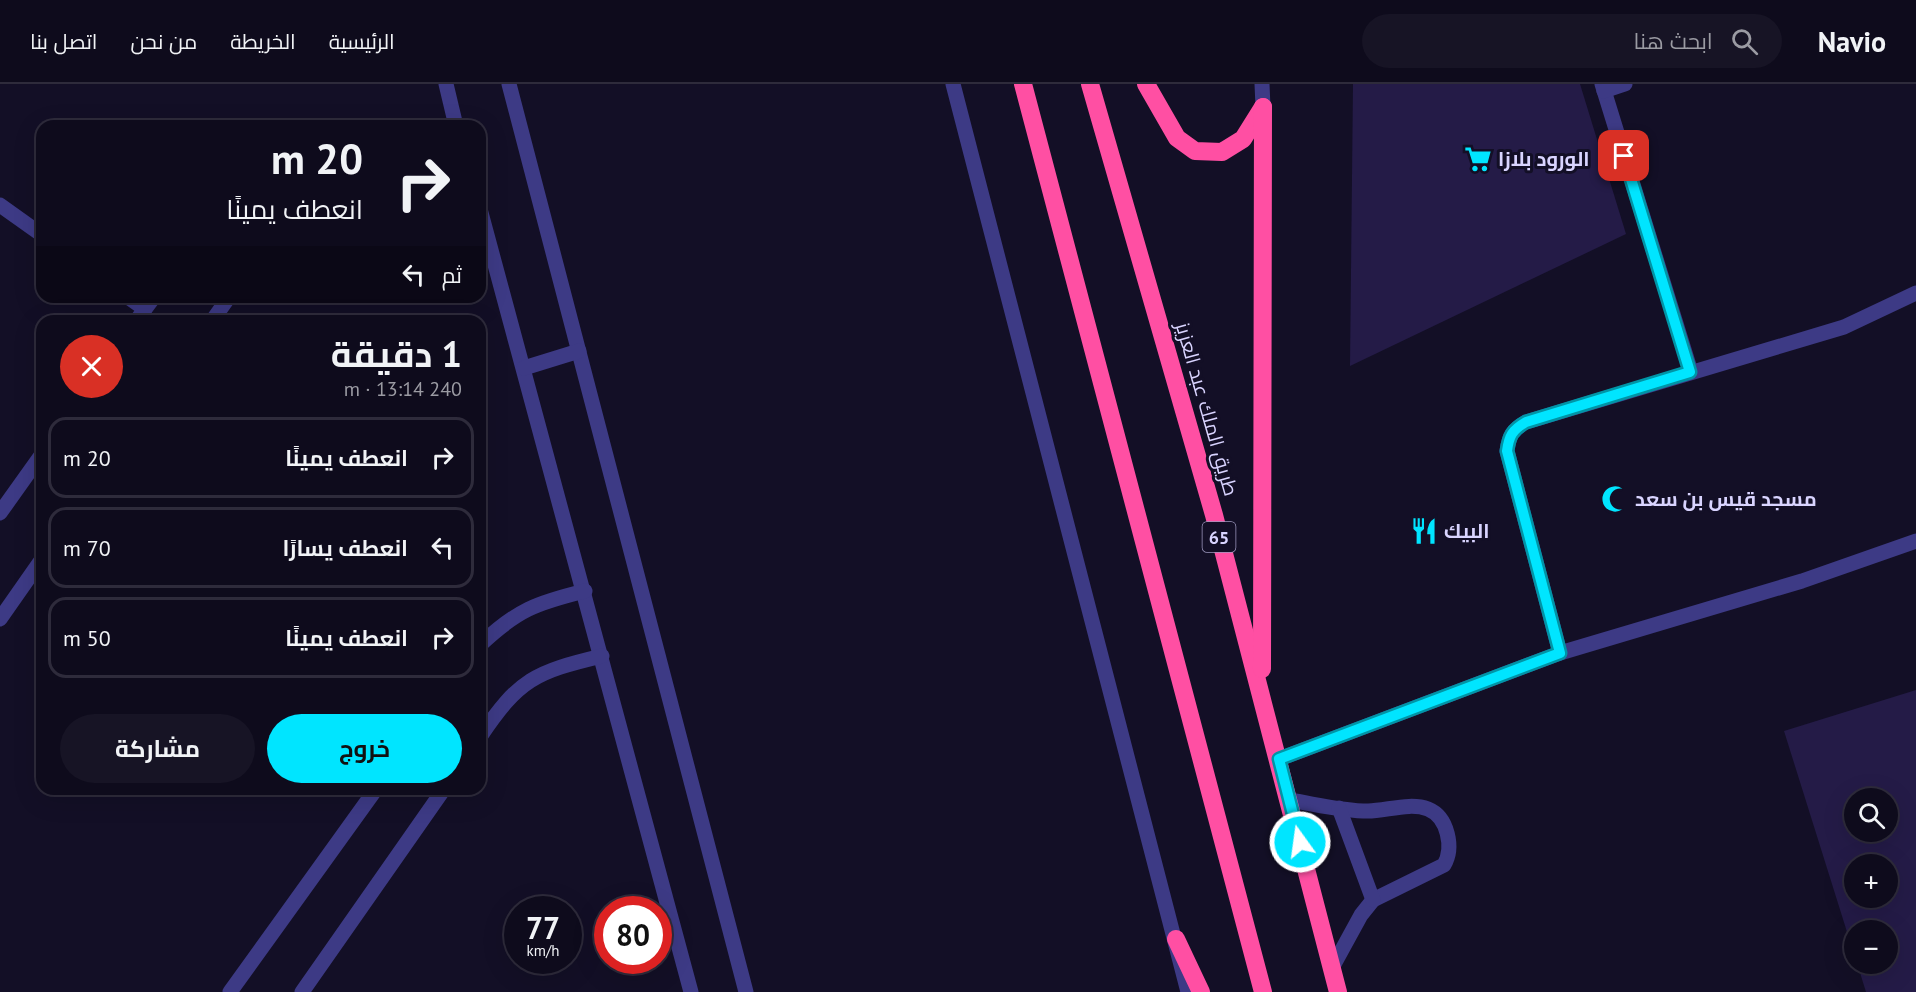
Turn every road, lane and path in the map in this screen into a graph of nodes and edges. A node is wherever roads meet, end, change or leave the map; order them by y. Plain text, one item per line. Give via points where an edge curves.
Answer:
1 (446, 84) edge
2 (509, 84) edge
3 (953, 84) edge
4 (1023, 84) edge
5 (1090, 84) edge
6 (1146, 84) edge
7 (1262, 84) edge
8 (1625, 84) edge
9 (1603, 88) edge
10 (1263, 107) junction
11 (451, 120) edge
12 (0, 205) edge
13 (36, 231) edge
14 (486, 231) edge
15 (1916, 293) edge
16 (579, 351) junction
17 (524, 368) junction
18 (1690, 372) junction
19 (36, 462) edge
20 (0, 513) edge
21 (1916, 541) edge
22 (36, 569) edge
23 (585, 591) junction
24 (0, 620) edge
25 (486, 639) edge
26 (1560, 653) junction
27 (602, 656) junction
28 (1262, 695) junction
29 (486, 728) edge
30 (1279, 759) junction
31 (367, 795) edge
32 (440, 795) edge
33 (1289, 800) junction
34 (1339, 808) junction
35 (1373, 900) junction
36 (1176, 939) junction
37 (1332, 968) junction
38 (230, 992) edge
39 (302, 992) edge
40 (691, 992) edge
41 (746, 992) edge
42 (1188, 992) edge
43 (1201, 992) edge
44 (1263, 992) edge
45 (1338, 992) edge

1 - 11 street
2 - 16 street
3 - 36 street
4 - 44 highway
5 - 28 highway, طريق الملك عبد العزيز / 65
6 - 10 highway via 1177,138 1195,151 1222,152 1243,139
7 - 10 street
8 - 9 street
9 - 18 street
10 - 28 highway
12 - 13 street
14 - 17 street
15 - 18 street via 1844,327
16 - 17 street
16 - 41 street
17 - 23 street
18 - 26 street via 1526,422 1514,429 1509,438 1507,451
19 - 20 street
21 - 26 street via 1802,581
22 - 24 street
23 - 25 street via 536,603
23 - 27 street
26 - 30 street
27 - 29 street via 561,666 520,686
27 - 40 street
28 - 30 highway, طريق الملك عبد العزيز / 65
30 - 33 highway, طريق الملك عبد العزيز / 65
31 - 38 street
32 - 39 street
33 - 34 street
33 - 37 highway, طريق الملك عبد العزيز / 65
34 - 35 street
34 - 35 street via 1428,809 1438,815 1450,845 1444,865
35 - 37 street
36 - 42 street
36 - 43 highway
37 - 45 highway, طريق الملك عبد العزيز / 65

